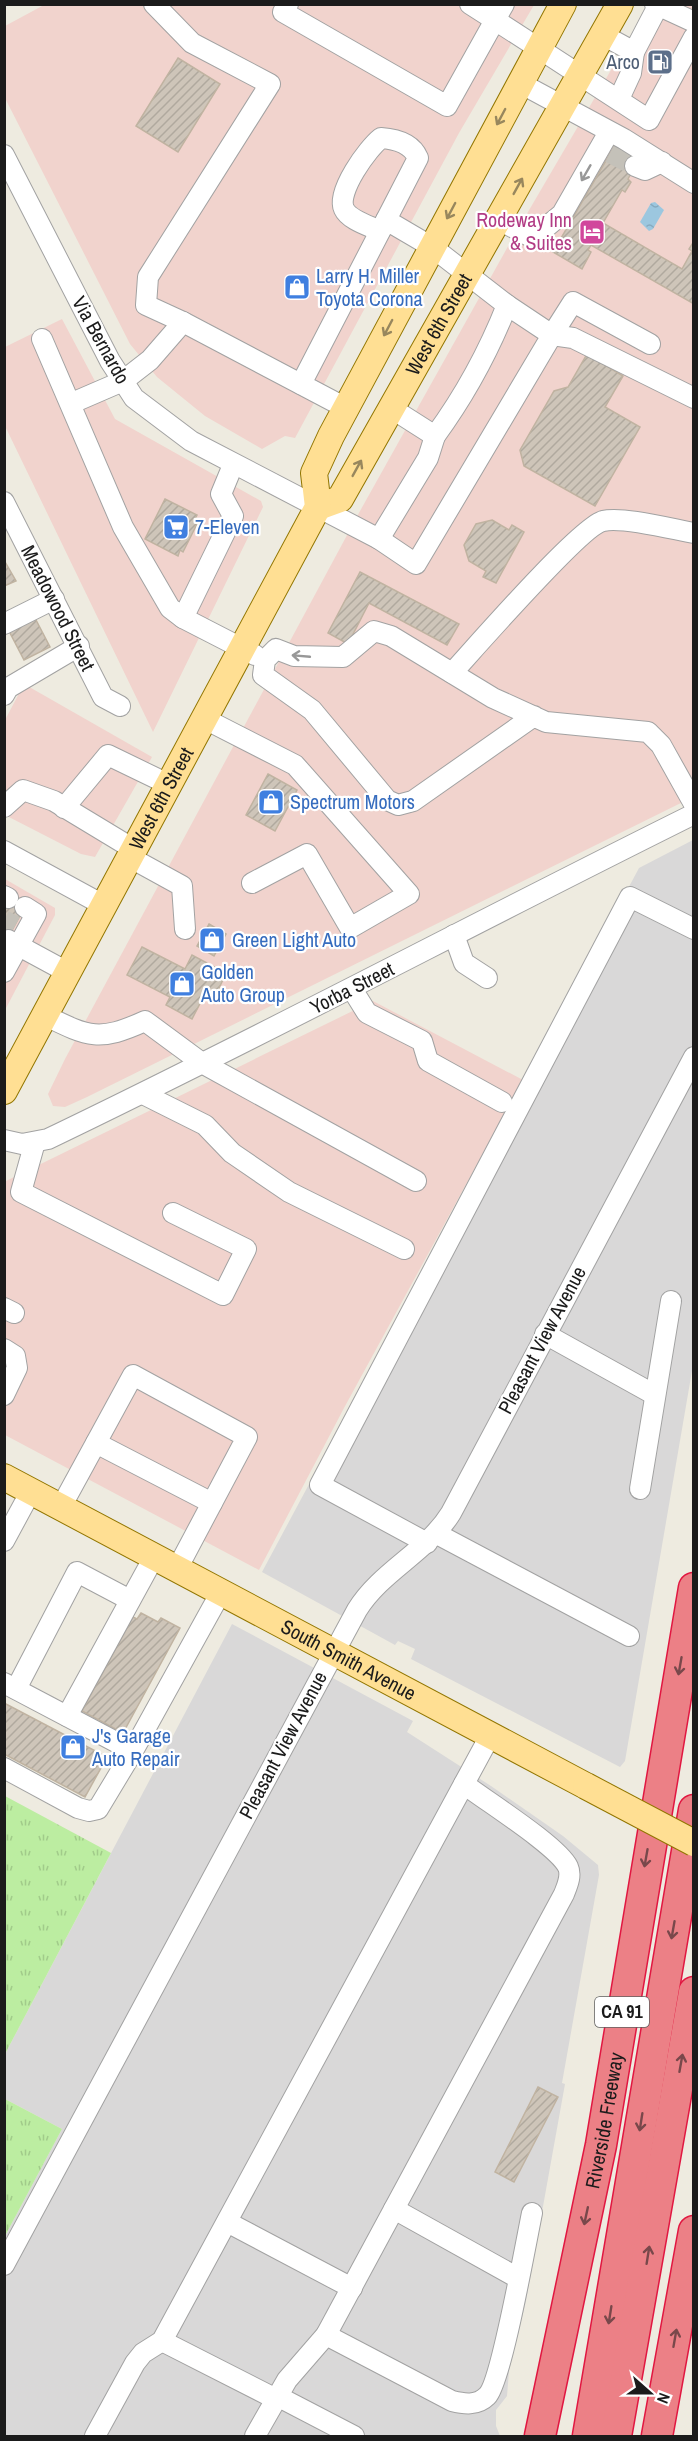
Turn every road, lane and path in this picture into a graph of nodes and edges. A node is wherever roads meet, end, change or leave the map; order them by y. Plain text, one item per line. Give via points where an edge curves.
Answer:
1 (154, 4) edge
2 (288, 4) edge
3 (470, 4) edge
4 (563, 4) edge
5 (620, 4) edge
6 (656, 5) edge
7 (500, 12) edge
8 (693, 22) edge
9 (603, 35) junction
10 (693, 37) edge
11 (539, 47) junction
12 (634, 52) junction
13 (581, 74) junction
14 (520, 82) junction
15 (619, 99) junction
16 (563, 106) junction
17 (606, 144) junction
18 (4, 155) edge
19 (662, 162) junction
20 (635, 166) tunnel mouth
21 (693, 183) edge
22 (499, 220) junction
23 (432, 247) junction
24 (468, 274) junction
25 (507, 305) junction
26 (183, 321) junction
27 (552, 335) junction
28 (42, 339) dead end
29 (650, 344) dead end
30 (123, 381) junction
31 (301, 384) junction
32 (693, 398) edge
33 (72, 404) junction
34 (346, 408) junction
35 (391, 408) junction
36 (435, 436) junction
37 (234, 465) junction
38 (318, 507) junction
39 (6, 509) edge
40 (693, 533) edge
41 (379, 539) junction
42 (54, 599) junction
43 (183, 618) junction
44 (4, 624) edge
45 (79, 646) junction
46 (243, 648) junction
47 (265, 660) junction
48 (452, 673) junction
49 (4, 695) edge
50 (120, 706) dead end
51 (534, 716) junction
52 (205, 719) junction
53 (170, 785) junction
54 (693, 804) edge
55 (4, 807) edge
56 (64, 808) junction
57 (693, 814) edge
58 (4, 851) edge
59 (133, 854) junction
60 (252, 883) dead end
61 (13, 900) edge
62 (105, 906) junction
63 (693, 928) edge
64 (185, 929) dead end
65 (453, 935) junction
66 (17, 936) junction
67 (4, 972) edge
68 (69, 973) junction
69 (487, 978) dead end
70 (352, 989) junction
71 (46, 1016) junction
72 (13, 1055) edge
73 (693, 1057) edge
74 (202, 1063) junction
75 (4, 1092) edge
76 (142, 1094) junction
77 (502, 1102) dead end
78 (4, 1140) edge
79 (35, 1142) junction
80 (416, 1181) dead end
81 (173, 1213) dead end
82 (404, 1249) dead end
83 (671, 1301) dead end
84 (545, 1334) junction
85 (4, 1349) edge
86 (4, 1395) edge
87 (655, 1395) junction
88 (96, 1443) junction
89 (4, 1477) edge
90 (640, 1489) dead end
91 (31, 1491) junction
92 (212, 1503) junction
93 (61, 1507) junction
94 (432, 1538) junction
95 (4, 1541) edge
96 (154, 1557) junction
97 (177, 1569) junction
98 (693, 1588) edge
99 (220, 1592) junction
100 (130, 1600) junction
101 (629, 1636) dead end
102 (334, 1651) junction
103 (10, 1686) edge
104 (67, 1716) junction
105 (491, 1734) junction
106 (133, 1751) junction
107 (4, 1768) edge
108 (464, 1784) junction
109 (693, 1810) edge
110 (693, 1843) edge
111 (693, 1992) edge
112 (394, 2209) junction
113 (532, 2213) dead end
114 (227, 2222) junction
115 (693, 2231) edge
116 (4, 2265) edge
117 (518, 2278) junction
118 (351, 2289) junction
119 (326, 2335) junction
120 (162, 2341) junction
121 (280, 2398) junction
122 (95, 2436) edge
123 (255, 2436) edge
124 (354, 2436) edge
125 (540, 2436) edge
126 (588, 2436) edge
127 (616, 2436) edge
128 (657, 2436) edge

1 - 26 street via 192,43 270,84 148,277 146,305
2 - 7 street via 283,12 447,106
3 - 7 street
4 - 11 main road
5 - 9 main road, West 6th Street
6 - 8 street
6 - 12 street
7 - 11 street
9 - 12 street
9 - 13 main road, West 6th Street
10 - 15 street via 649,120
11 - 13 street
11 - 14 main road
12 - 15 street via 631,73
13 - 15 street
13 - 16 main road, West 6th Street
14 - 16 street
14 -> 23 main road
16 - 17 street
22 -> 16 main road, West 6th Street
17 - 19 street
17 -> 22 street via 562,214 533,238
18 - 30 street, Via Bernardo
19 - 20 street via 645,170
19 - 21 street
22 - 24 main road, West 6th Street
23 - 24 street
23 - 31 street via 383,225
23 -> 34 main road
24 - 25 street
24 - 35 main road, West 6th Street
25 - 27 street
25 - 36 street via 488,352
26 - 30 street via 150,360
26 - 31 street
27 - 29 street via 573,302
27 - 32 street via 573,338
27 - 41 street, Via Bernardo via 416,564
28 - 33 street
30 - 33 street
30 - 37 street, Via Bernardo via 134,398 161,420
31 - 34 street
33 - 43 street via 123,527 170,609
34 - 38 main road via 314,473
35 - 36 street
38 -> 35 main road, West 6th Street via 340,499
36 - 41 street via 428,458
37 - 38 street, Via Bernardo
37 - 43 street via 221,494 233,516
38 - 41 street, Via Bernardo
38 - 46 main road, West 6th Street
39 - 42 street, Meadowood Street
40 - 48 street via 617,520 595,523 504,614
42 - 44 street
42 - 45 street, Meadowood Street
43 - 46 street
45 - 49 street via 8,688
45 - 50 street, Meadowood Street via 103,698
46 - 47 street
46 - 52 main road, West 6th Street
48 -> 47 street via 391,636 374,631 343,657 294,656 276,650
47 - 51 street via 263,675 312,710 387,800 398,805 413,801
48 - 51 street via 493,698
51 - 54 street via 546,722 648,732 661,745
52 - 53 main road, West 6th Street
52 - 60 street via 295,765 409,894 350,928 307,854
53 - 56 street via 108,755
53 - 59 main road, West 6th Street
55 - 56 street via 23,790
56 - 59 street
57 - 65 street, Yorba Street
58 - 62 street
59 - 62 main road, West 6th Street
59 - 64 street via 182,886
61 - 66 street via 36,914
62 - 68 main road, West 6th Street
63 - 94 street via 630,897 320,1485
65 - 69 street via 464,963
65 - 70 street, Yorba Street
66 - 67 street
66 - 68 street
68 - 71 main road, West 6th Street
70 - 74 street, Yorba Street
70 - 77 street via 367,1013 422,1041 428,1061
71 - 72 main road, West 6th Street
71 - 74 street via 84,1034 103,1035 145,1021
72 - 75 main road, West 6th Street
73 - 84 street, Pleasant View Avenue
74 - 76 street, Yorba Street
74 - 80 street
76 - 79 street, Yorba Street
76 - 82 street via 205,1125 232,1153 289,1192
78 - 79 street, Yorba Street
79 - 81 street via 21,1192 223,1295 246,1249
83 - 87 street
84 - 87 street
84 - 94 street, Pleasant View Avenue via 451,1513
85 - 86 street via 15,1356 17,1368
87 - 90 street
88 - 92 street
88 - 92 street via 133,1375 247,1437
88 - 93 street
89 - 91 main road, South Smith Avenue
91 - 93 main road, South Smith Avenue
91 - 95 street
92 - 97 street
93 - 96 main road, South Smith Avenue
94 - 101 street
94 - 102 street, Pleasant View Avenue via 368,1593
96 - 97 main road, South Smith Avenue
96 - 100 street
97 - 99 main road, South Smith Avenue
98 -> 125 highway, Riverside Freeway / CA 91 via 601,2145
99 - 102 main road, South Smith Avenue
99 - 106 street
100 - 103 street via 77,1572
100 - 104 street
102 - 105 main road, South Smith Avenue
102 - 116 street, Pleasant View Avenue
103 - 104 street
104 - 106 street
105 - 108 street
105 - 110 main road, South Smith Avenue, bridge
106 - 107 street via 98,1809 88,1811
108 - 112 street via 554,1851 569,1869 569,1881
108 - 114 street
109 -> 126 highway
127 -> 111 highway
112 - 117 street
112 - 118 street
113 - 117 street
114 - 118 street
114 - 120 street
128 -> 115 highway
117 - 119 street via 495,2380 486,2397 477,2402 452,2401
118 - 119 street
119 - 121 street via 296,2367
120 - 121 street
120 - 122 street via 135,2363
121 - 123 street
121 - 124 street

